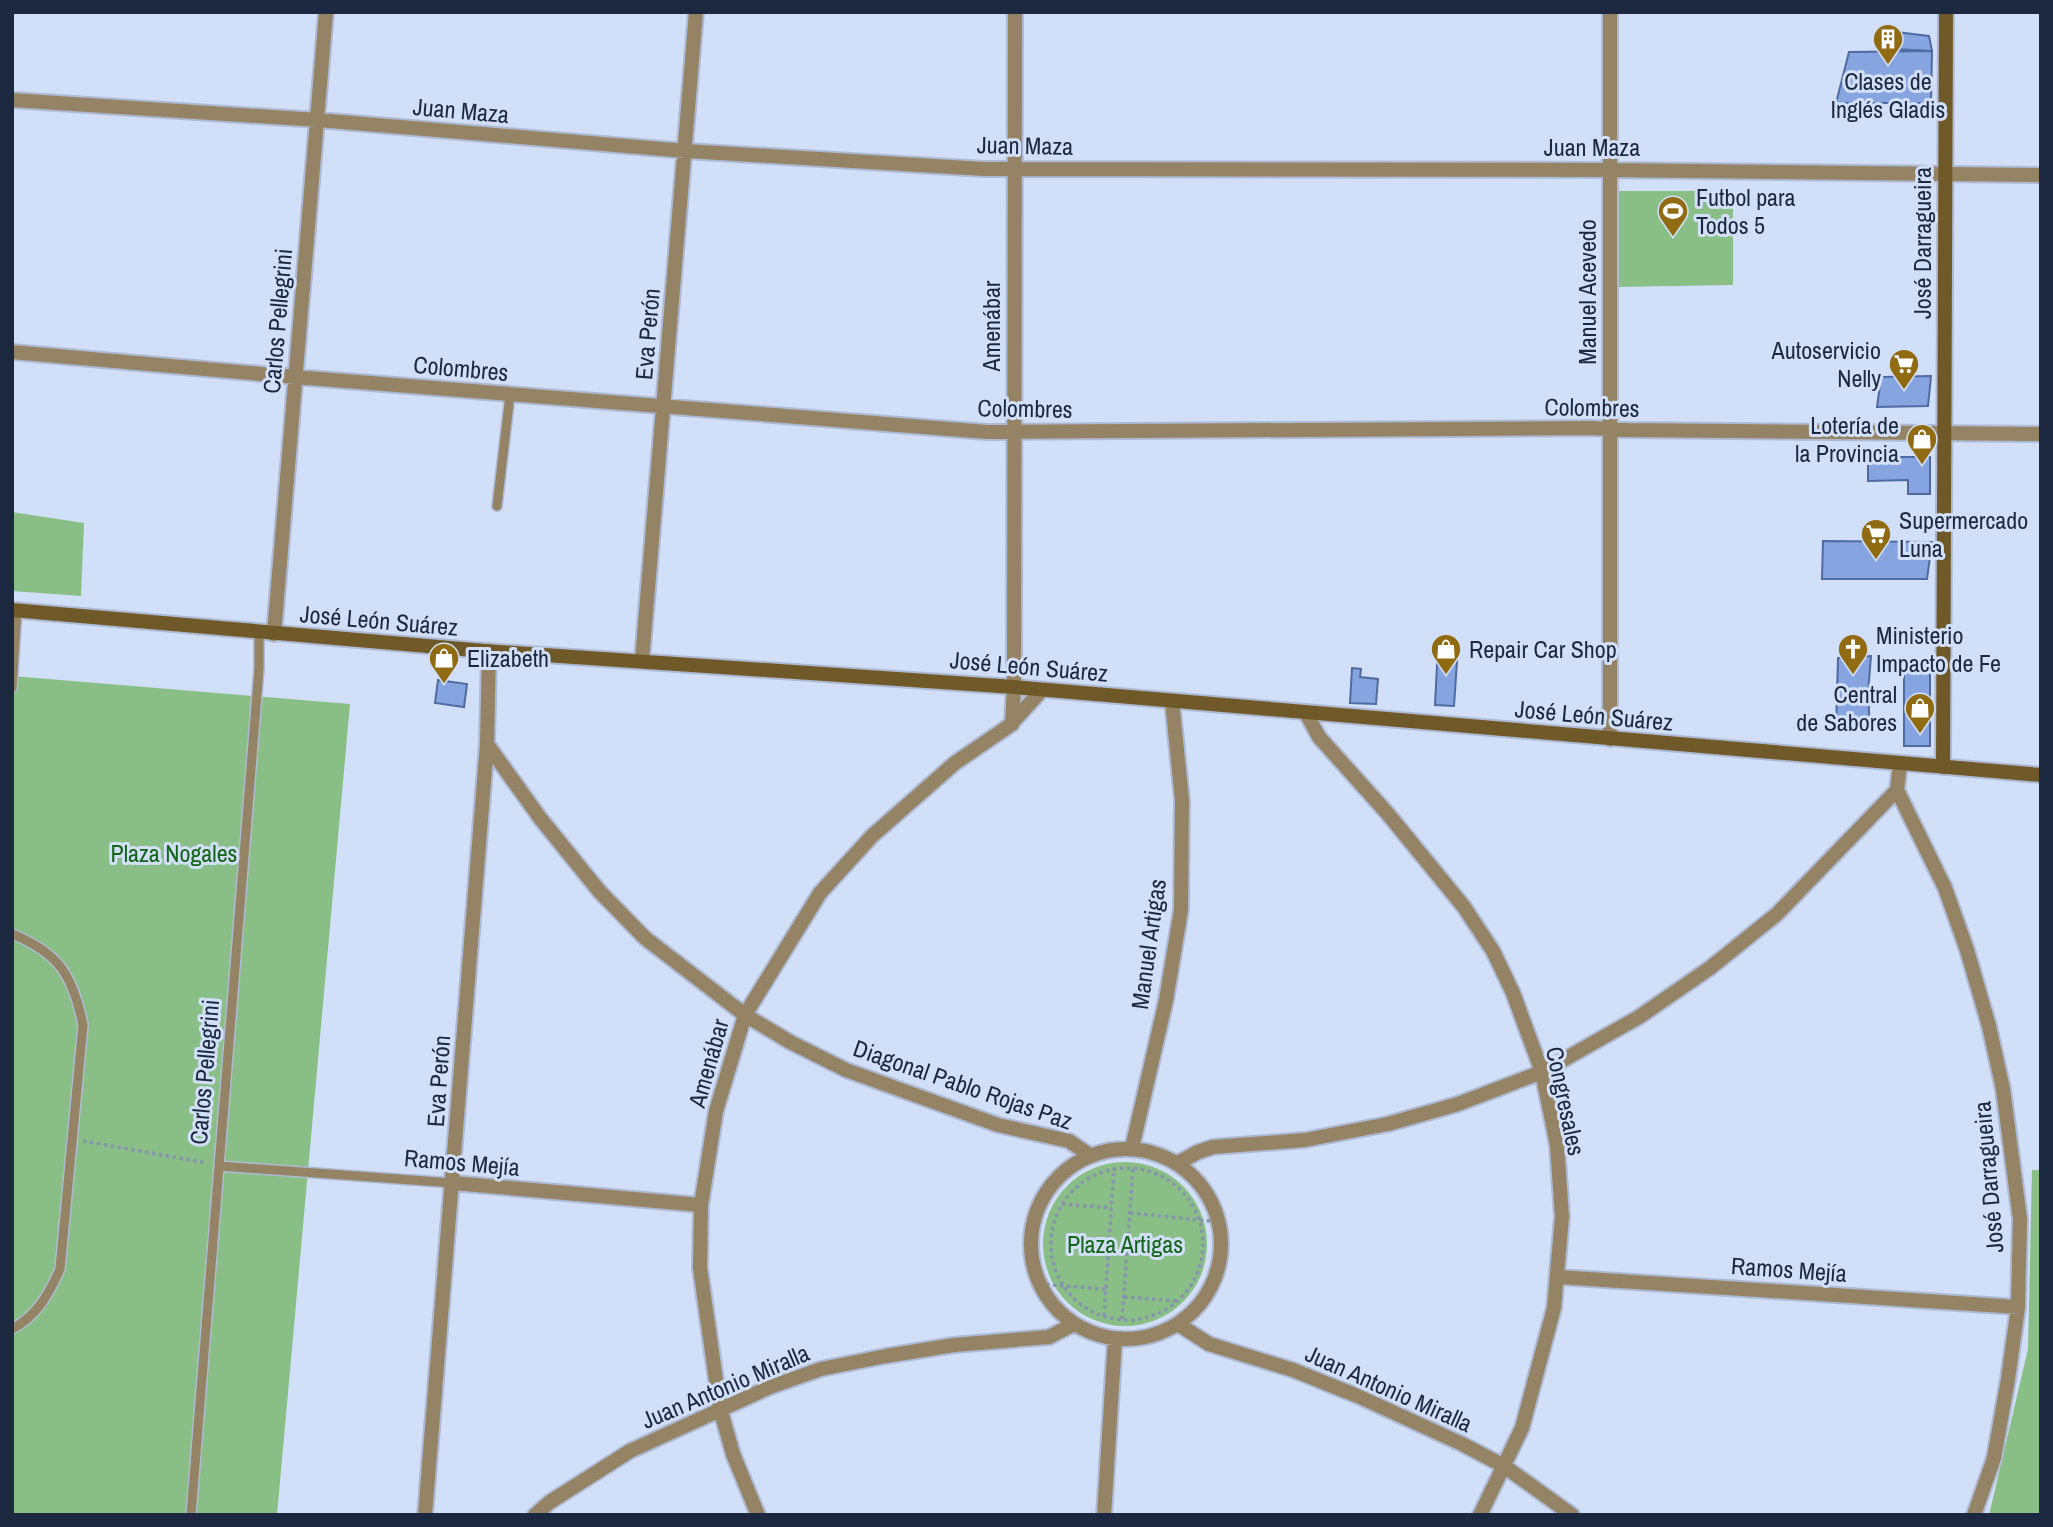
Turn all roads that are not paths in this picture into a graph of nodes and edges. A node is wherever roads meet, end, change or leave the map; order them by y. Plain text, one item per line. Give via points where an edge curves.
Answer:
1 (326, 12) edge
2 (696, 12) edge
3 (1015, 12) edge
4 (1610, 12) edge
5 (1946, 12) edge
6 (12, 100) edge
7 (317, 120) junction
8 (686, 151) junction
9 (1013, 169) junction
10 (1609, 170) junction
11 (1945, 175) junction
12 (2041, 176) edge
13 (12, 352) edge
14 (295, 377) junction
15 (510, 394) junction
16 (663, 407) junction
17 (1610, 429) junction
18 (1015, 433) junction
19 (1944, 433) junction
20 (2041, 434) edge
21 (497, 506) dead end
22 (15, 610) edge
23 (267, 633) junction
24 (489, 651) junction
25 (642, 660) junction
26 (1014, 687) junction
27 (12, 688) edge
28 (1042, 690) junction
29 (1172, 701) junction
30 (1306, 713) junction
31 (1012, 724) junction
32 (1610, 739) junction
33 (487, 744) junction
34 (1900, 764) junction
35 (1943, 768) junction
36 (2041, 775) edge
37 (1897, 790) junction
38 (12, 934) edge
39 (745, 1015) junction
40 (1542, 1072) junction
41 (1132, 1148) junction
42 (1091, 1156) junction
43 (1178, 1163) junction
44 (219, 1166) junction
45 (453, 1183) junction
46 (701, 1205) junction
47 (1558, 1278) junction
48 (2018, 1307) junction
49 (1074, 1324) junction
50 (1178, 1324) junction
51 (12, 1329) edge
52 (1115, 1339) junction
53 (720, 1408) junction
54 (1504, 1466) junction
55 (191, 1515) edge
56 (425, 1515) edge
57 (535, 1515) edge
58 (758, 1515) edge
59 (1104, 1515) edge
60 (1480, 1515) edge
61 (1572, 1515) edge
62 (1974, 1515) edge

1 - 7 street, Carlos Pellegrini
2 - 8 street, Eva Perón
3 - 9 street, Amenábar
4 - 10 street, Manuel Acevedo
5 - 11 street, José Darragueira
6 - 7 street, Juan Maza
7 - 8 street, Juan Maza
7 - 14 street, Carlos Pellegrini
8 - 9 street, Juan Maza
8 - 16 street, Eva Perón
9 - 10 street, Juan Maza
9 - 18 street, Amenábar
10 - 11 street, Juan Maza
10 - 17 street, Manuel Acevedo
11 - 12 street, Juan Maza
11 - 19 street, José Darragueira
13 - 14 street, Colombres
14 - 15 street, Colombres
14 - 23 street, Carlos Pellegrini
15 - 16 street, Colombres
15 - 21 lane
16 - 18 street, Colombres
16 - 25 street, Eva Perón
17 - 18 street, Colombres
17 - 19 street, Colombres
17 - 32 street, Manuel Acevedo
18 - 26 street, Amenábar
19 - 20 street, Colombres
19 - 35 street, José Darragueira
22 - 23 street, José León Suárez
22 - 27 lane
23 - 24 street, José León Suárez
23 - 44 lane, Carlos Pellegrini via 259,669
24 - 25 street, José León Suárez
24 - 33 street, Eva Perón
25 - 26 street, José León Suárez
26 - 28 street, José León Suárez
26 - 31 street, Amenábar
28 - 29 street, José León Suárez
28 - 31 street, Amenábar
29 - 30 street, José León Suárez
29 - 41 street, Manuel Artigas via 1182,800 1181,910
30 - 32 street, José León Suárez
30 - 40 street, Congresales via 1318,737 1464,906 1513,993
31 - 39 street, Amenábar via 955,763 872,836 820,893
32 - 34 street, José León Suárez
33 - 39 street, Diagonal Pablo Rojas Paz via 600,892 645,939
33 - 45 street, Eva Perón
34 - 35 street, José León Suárez
34 - 37 street
35 - 36 street, José León Suárez
37 - 40 street via 1777,914 1710,968 1639,1017
37 - 48 street, José Darragueira via 1945,888 1989,1026 2003,1089 2020,1219
38 - 51 lane via 34,943 60,965 76,993 83,1025 60,1269 46,1299
39 - 42 street, Diagonal Pablo Rojas Paz via 846,1070 998,1125 1069,1141
39 - 46 street, Amenábar via 716,1111
40 - 43 street via 1388,1124 1305,1140 1213,1147
40 - 47 street, Congresales via 1557,1145 1562,1217
41 - 42 street
41 - 43 street
42 - 49 street via 1068,1168 1050,1186 1037,1209 1031,1234 1032,1260 1040,1284 1054,1307
43 - 50 street via 1211,1199 1220,1222 1222,1251 1215,1280 1200,1305
44 - 45 lane, Ramos Mejía
44 - 55 lane, Carlos Pellegrini
45 - 46 street, Ramos Mejía
45 - 56 street, Eva Perón
46 - 53 street, Amenábar via 700,1268
47 - 48 street, Ramos Mejía
47 - 54 street, Congresales via 1522,1429
48 - 62 street, José Darragueira via 1994,1458
49 - 52 street
49 - 53 street, Juan Antonio Miralla via 1049,1337 954,1345 821,1369
50 - 52 street via 1148,1337
50 - 54 street, Juan Antonio Miralla via 1209,1344 1360,1397
52 - 59 street
53 - 57 street, Juan Antonio Miralla via 630,1451
53 - 58 street, Amenábar
54 - 60 street, Congresales
54 - 61 street, Juan Antonio Miralla

